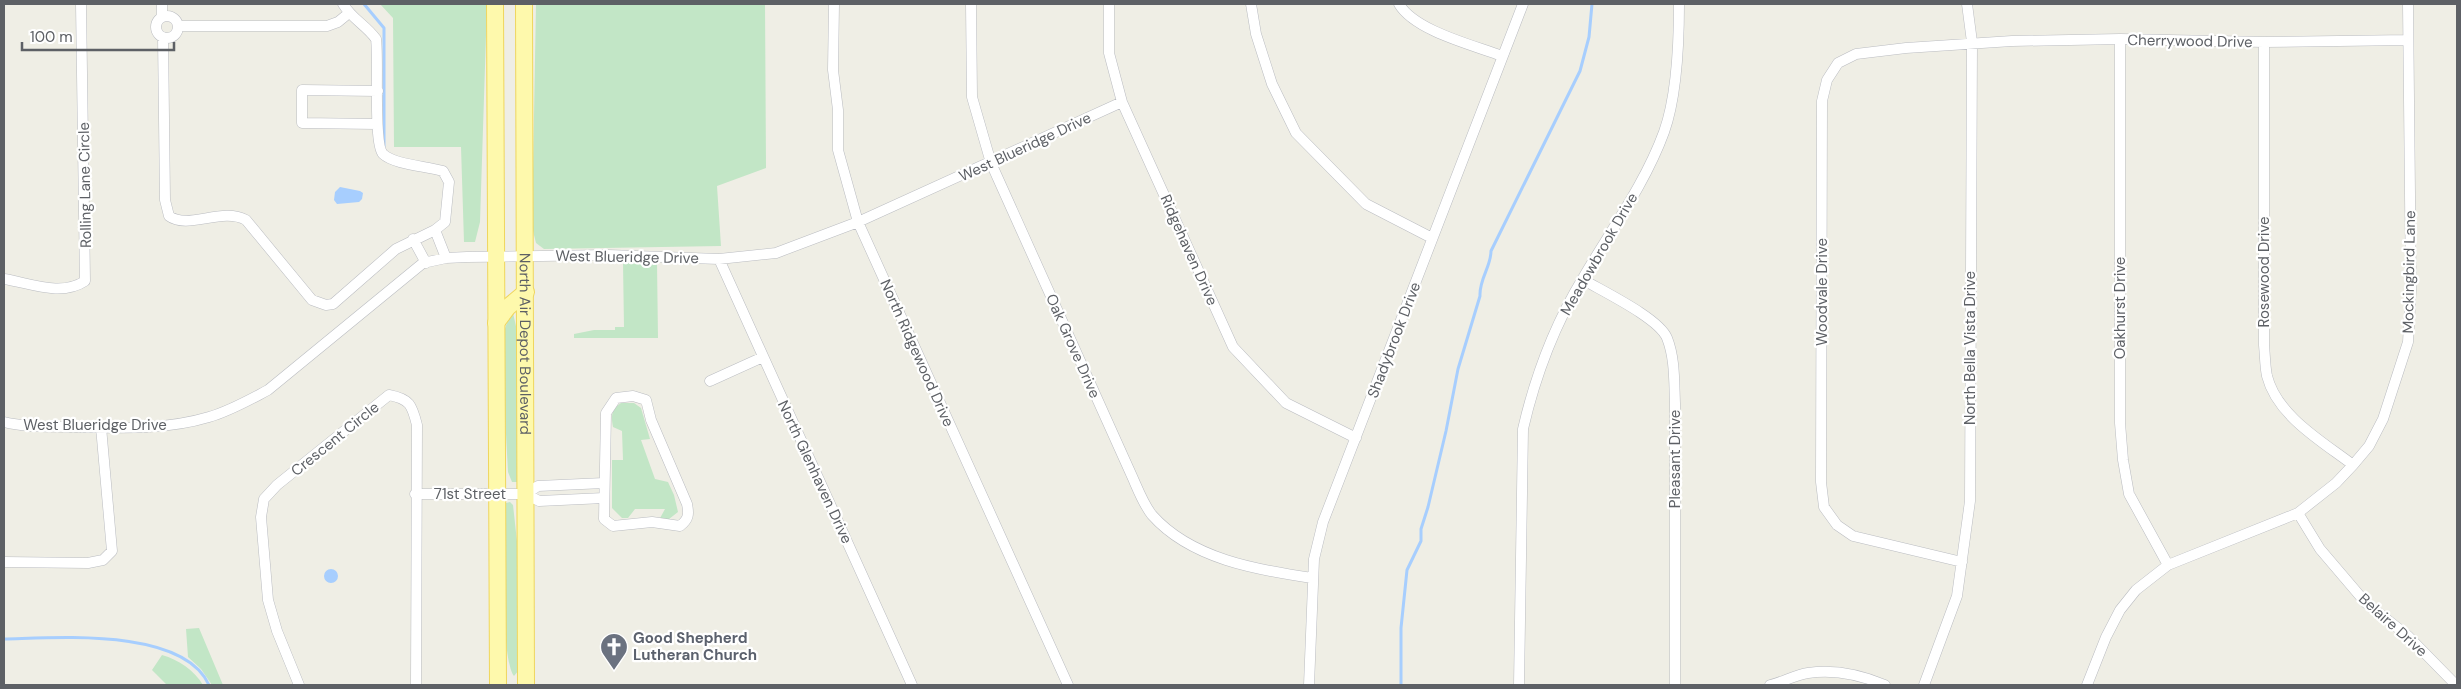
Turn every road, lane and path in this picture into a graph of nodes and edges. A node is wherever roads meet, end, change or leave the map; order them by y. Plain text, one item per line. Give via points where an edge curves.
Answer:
1 (81, 4) edge
2 (162, 4) edge
3 (495, 4) edge
4 (524, 4) edge
5 (834, 4) edge
6 (971, 4) edge
7 (1109, 4) edge
8 (1251, 4) edge
9 (1399, 4) edge
10 (1523, 4) edge
11 (1679, 4) edge
12 (1967, 4) edge
13 (2408, 4) edge
14 (346, 8) edge
15 (162, 17) junction
16 (178, 26) junction
17 (163, 37) junction
18 (2120, 39) junction
19 (2408, 40) junction
20 (1972, 42) junction
21 (2264, 42) junction
22 (1502, 56) junction
23 (378, 91) junction
24 (1122, 102) junction
25 (378, 124) junction
26 (991, 164) junction
27 (858, 222) junction
28 (435, 230) junction
29 (1432, 238) junction
30 (413, 239) junction
31 (446, 258) junction
32 (495, 258) junction
33 (525, 258) junction
34 (719, 258) junction
35 (426, 263) junction
36 (4, 279) edge
37 (1582, 279) junction
38 (526, 292) junction
39 (496, 323) junction
40 (763, 357) junction
41 (710, 381) dead end
42 (4, 422) edge
43 (101, 427) junction
44 (1356, 438) junction
45 (2353, 465) junction
46 (604, 483) junction
47 (415, 494) junction
48 (496, 494) junction
49 (526, 494) junction
50 (604, 498) junction
51 (2298, 513) junction
52 (4, 562) edge
53 (1962, 562) junction
54 (2168, 565) junction
55 (1312, 578) junction
56 (299, 685) edge
57 (416, 685) edge
58 (498, 685) edge
59 (526, 685) edge
60 (912, 685) edge
61 (1068, 685) edge
62 (1309, 685) edge
63 (1519, 685) edge
64 (1675, 685) edge
65 (1770, 685) edge
66 (1884, 685) edge
67 (1924, 685) edge
68 (2087, 685) edge
69 (2456, 685) edge

1 - 36 street, Rolling Lane Circle via 85,281 75,288 56,289
2 - 15 street
3 - 32 main road, North Air Depot Boulevard
4 - 33 main road, North Air Depot Boulevard
5 - 27 street, North Ridgewood Drive via 833,70 838,150
6 - 26 street, Oak Grove Drive via 972,96
7 - 24 street, Ridgehaven Drive via 1109,53
8 - 29 street via 1256,34 1272,84 1296,133 1366,204
9 - 22 street via 1420,24
10 - 22 street, Shadybrook Drive
11 - 37 street, Meadowbrook Drive via 1674,81 1665,131 1641,182
12 - 20 street, North Bella Vista Drive
13 - 19 street, Mockingbird Lane
14 - 16 street via 338,22 327,26
14 - 23 street via 376,38
15 - 16 street via 172,17
15 - 17 street via 156,26
16 - 17 street via 174,35
17 - 30 street via 165,200 169,216 188,220 231,214 246,220 312,300 326,305 333,304 396,249
18 - 20 street, Cherrywood Drive
18 - 21 street, Cherrywood Drive
18 - 54 street, Oakhurst Drive via 2120,423 2123,460 2128,494
19 - 21 street, Cherrywood Drive
19 - 45 street, Mockingbird Lane via 2411,290 2408,342 2384,419 2369,446
20 - 53 street, North Bella Vista Drive via 1970,502
20 - 53 street, Woodvale Drive via 1856,54 1838,63 1826,80 1822,101 1821,482 1824,507 1837,525 1854,536
21 - 45 street, Rosewood Drive via 2264,345 2268,377 2292,417
22 - 29 street, Shadybrook Drive
23 - 25 street
23 - 25 street via 302,90 302,123
24 - 26 street, West Blueridge Drive
24 - 44 street, Ridgehaven Drive via 1233,347 1286,403
25 - 28 street via 379,146 383,154 397,162 443,171 446,176 449,182 445,222
26 - 27 street, West Blueridge Drive
26 - 55 street, Oak Grove Drive via 1151,513 1171,533 1192,546 1271,572
27 - 34 street, West Blueridge Drive via 776,253
27 - 61 street, North Ridgewood Drive
28 - 30 street
28 - 31 street
29 - 44 street, Shadybrook Drive
30 - 35 street
31 - 32 street, West Blueridge Drive
31 - 35 street, West Blueridge Drive
32 - 33 street, West Blueridge Drive
32 - 39 main road, North Air Depot Boulevard
33 - 34 street, West Blueridge Drive
33 - 38 main road, North Air Depot Boulevard
34 - 40 street, North Glenhaven Drive
35 - 43 street, West Blueridge Drive via 398,282 268,390 240,405 182,424
37 - 63 street, Meadowbrook Drive via 1561,319 1531,395 1522,429
37 - 64 street, Pleasant Drive via 1653,320 1666,336 1673,361
38 - 39 main road via 508,307
38 - 49 main road, North Air Depot Boulevard
39 - 48 main road, North Air Depot Boulevard
40 - 41 street
40 - 60 street, North Glenhaven Drive
42 - 43 street, West Blueridge Drive
43 - 52 street via 112,551 103,560 88,563
44 - 55 street, Shadybrook Drive via 1323,522
45 - 51 street, Mockingbird Lane
46 - 49 street via 538,486
46 - 50 street
46 - 50 street via 606,413 616,398 642,397 650,408 651,420 687,504 689,513 686,521 680,526 652,522 613,526 604,519
47 - 48 street, 71st Street
47 - 56 street, Crescent Circle via 417,425 413,408 404,398 389,396 276,485 264,499 261,517 268,600 276,631
47 - 57 street, Crescent Circle
48 - 49 street, 71st Street
48 - 58 main road, North Air Depot Boulevard
49 - 50 street via 539,501
49 - 59 main road, North Air Depot Boulevard
51 - 54 street, Mockingbird Lane
51 - 69 street, Belaire Drive via 2320,549 2366,603 2408,636
53 - 67 street, North Bella Vista Drive via 1957,596
54 - 68 street, Mockingbird Lane via 2136,590 2120,610
55 - 62 street, Shadybrook Drive
65 - 66 street via 1807,673 1840,673 1865,677

